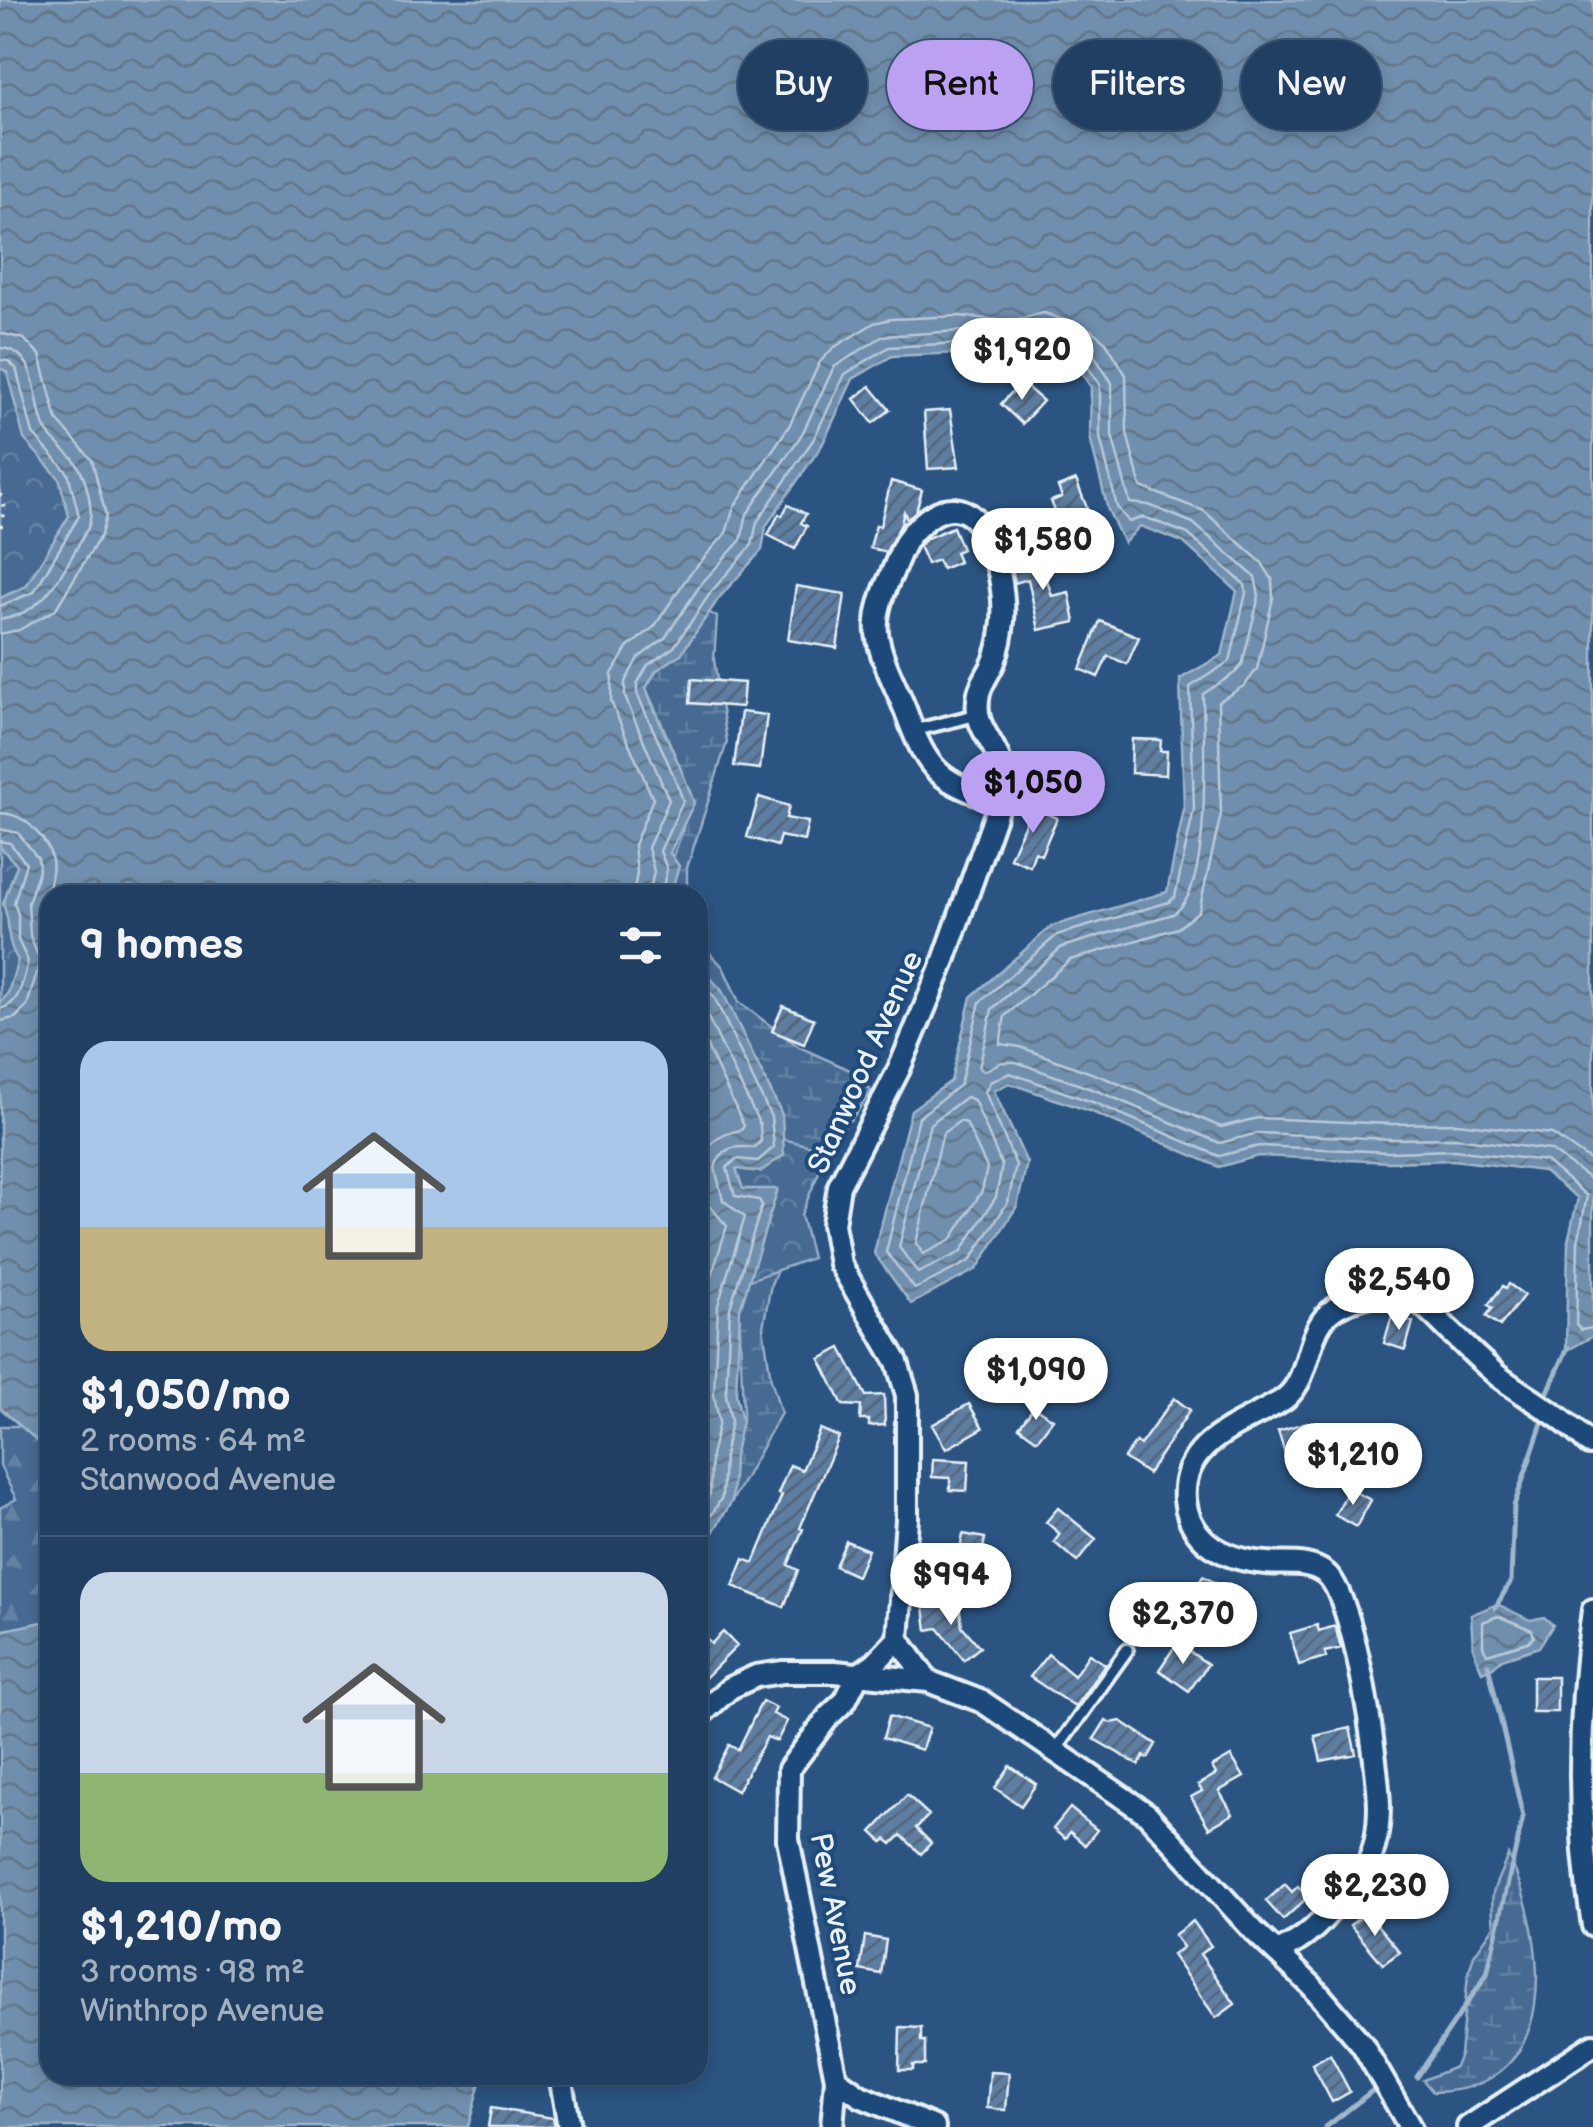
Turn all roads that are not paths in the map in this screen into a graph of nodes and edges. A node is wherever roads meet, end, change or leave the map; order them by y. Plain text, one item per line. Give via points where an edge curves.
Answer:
1 (976, 715) junction
2 (912, 731) junction
3 (998, 800) junction
4 (1592, 1445) edge
5 (1593, 1610) edge
6 (898, 1639) junction
7 (1127, 1650) dead end
8 (858, 1675) junction
9 (928, 1682) junction
10 (708, 1708) edge
11 (1054, 1752) junction
12 (1593, 1926) edge
13 (1276, 1952) junction
14 (1593, 2045) edge
15 (836, 2078) junction
16 (562, 2085) edge
17 (569, 2127) edge
18 (832, 2127) edge
19 (934, 2127) edge
20 (1410, 2127) edge
21 (1468, 2127) edge

1 - 2 lane
1 - 2 street via 1003,620 999,576 988,535 977,518 957,509 937,513 910,535 883,592 876,629
1 - 3 street via 1001,763
2 - 3 street via 926,761 956,787
3 - 6 street, Stanwood Avenue via 942,966 839,1186 834,1224 840,1264 897,1362 907,1395
4 - 13 street via 1500,1377 1420,1302 1384,1294 1328,1314 1288,1398 1214,1437 1200,1452 1184,1496 1200,1538 1237,1558 1324,1572 1347,1609 1363,1684 1379,1802 1367,1864 1334,1911 1308,1936
5 - 12 street via 1582,1697 1581,1800
6 - 8 street
6 - 9 street
7 - 11 lane
8 - 9 street
8 - 10 street via 756,1676
8 - 15 street, Pew Avenue via 845,1701 789,1768 788,1838
9 - 11 street via 983,1702
11 - 13 street via 1147,1814
13 - 20 street via 1362,2044
14 - 21 street
15 - 18 street, Pew Avenue
15 - 19 street via 860,2096
16 - 17 street

